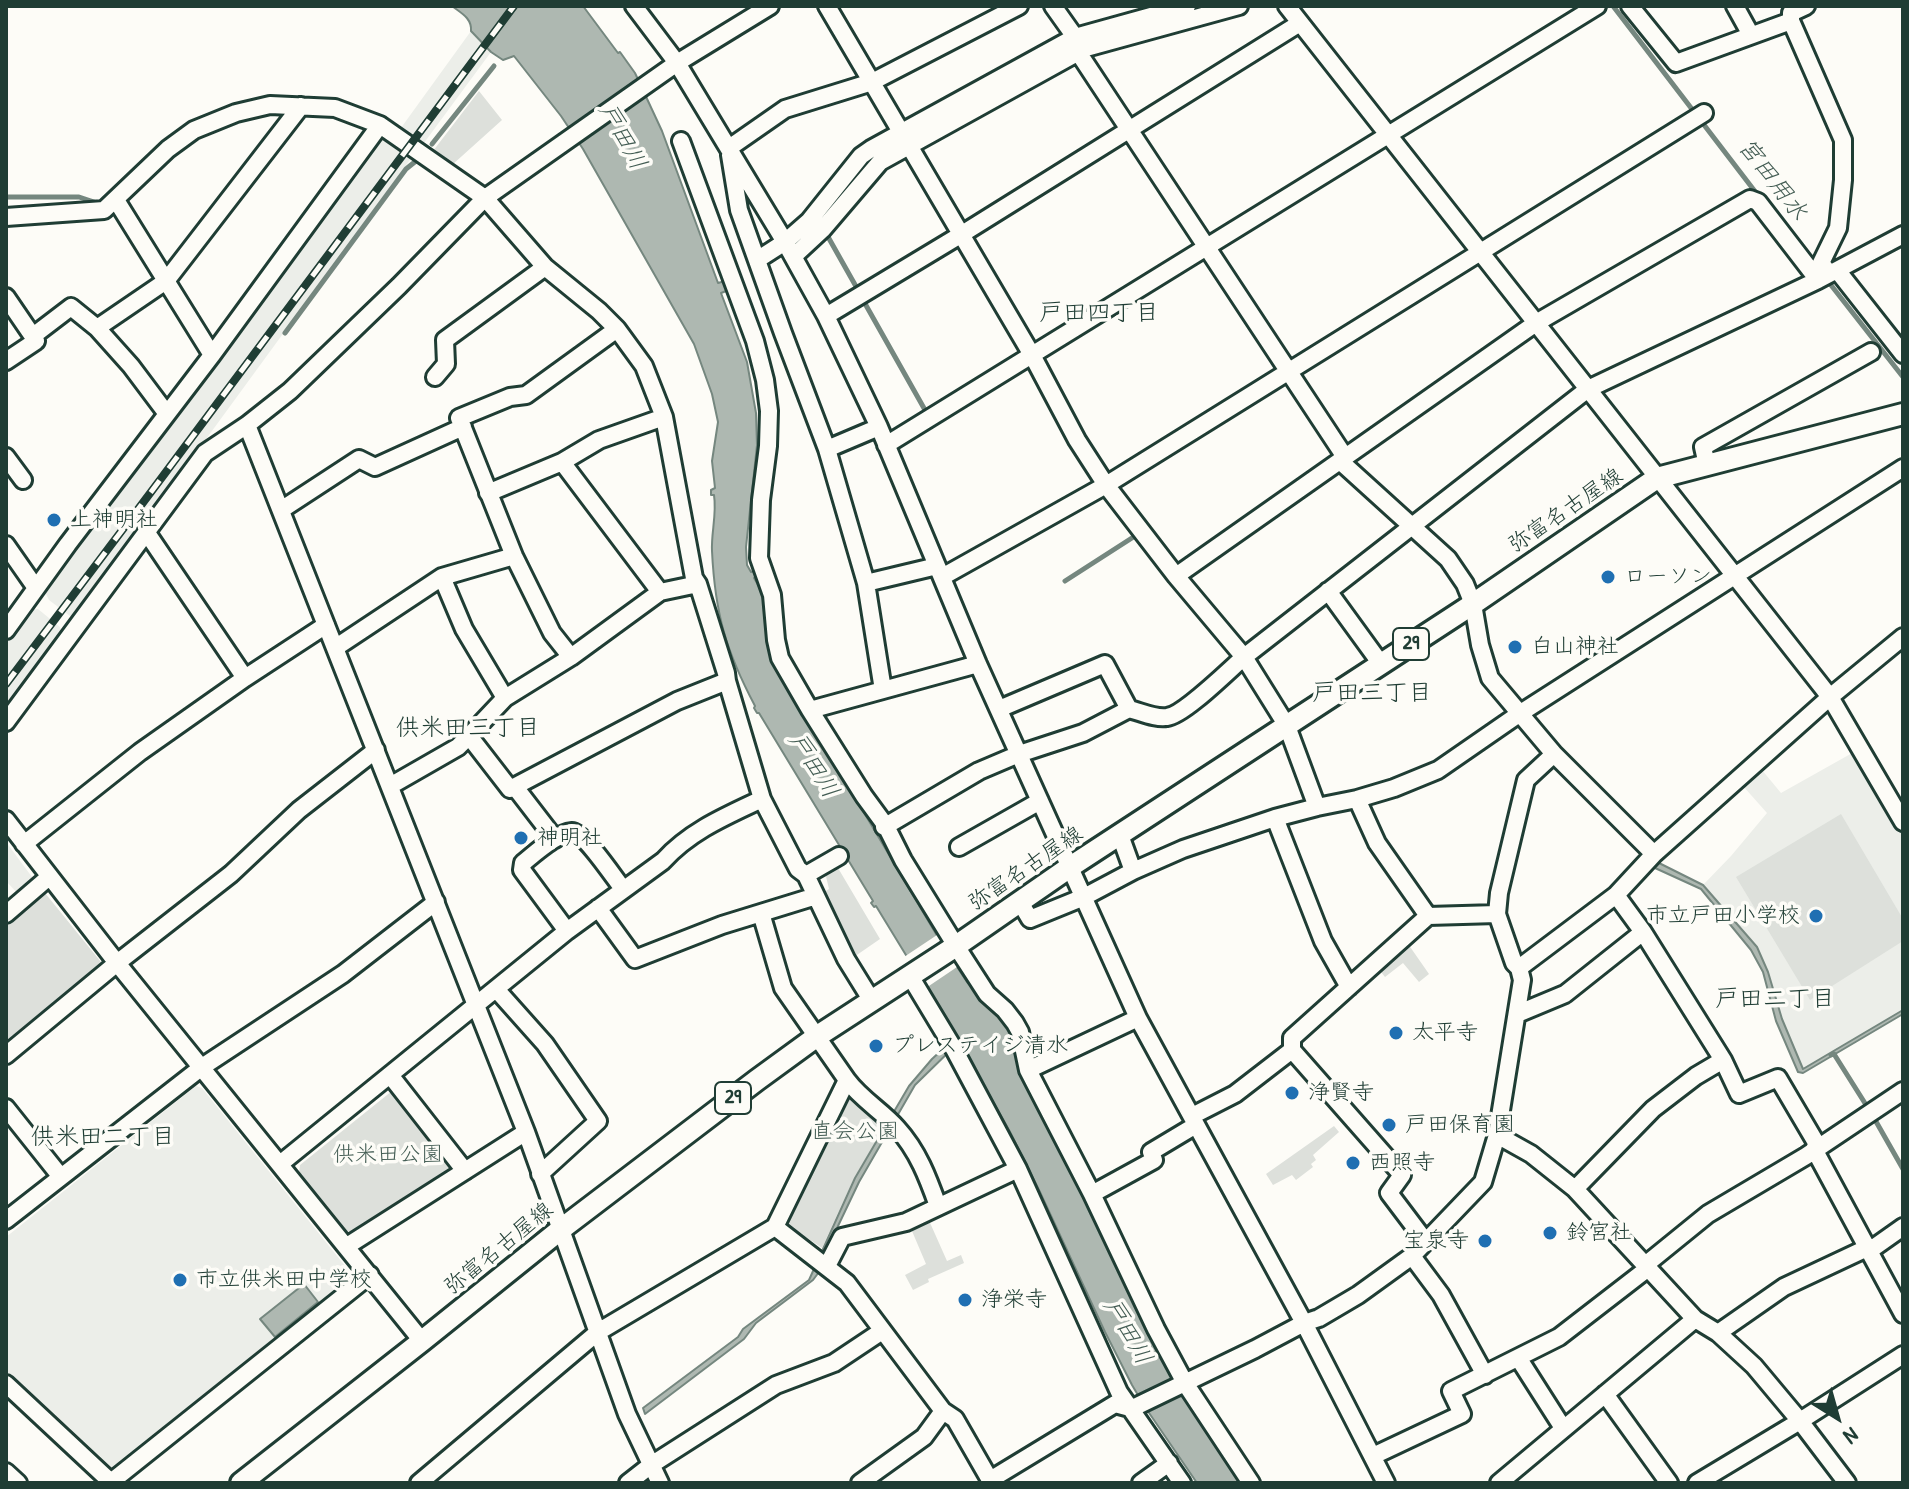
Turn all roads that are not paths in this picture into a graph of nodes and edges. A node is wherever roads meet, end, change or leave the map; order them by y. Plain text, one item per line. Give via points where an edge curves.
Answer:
1 (634, 6) edge
2 (770, 6) edge
3 (827, 6) edge
4 (1019, 6) edge
5 (1053, 6) edge
6 (1187, 6) edge
7 (1239, 6) edge
8 (1287, 6) edge
9 (1597, 6) edge
10 (1630, 6) edge
11 (1735, 6) edge
12 (1806, 6) edge
13 (1791, 21) junction
14 (1300, 23) junction
15 (1751, 35) junction
16 (1077, 44) junction
17 (677, 63) junction
18 (872, 82) junction
19 (301, 106) junction
20 (1700, 116) dead end
21 (380, 125) junction
22 (1129, 130) junction
23 (1388, 136) junction
24 (905, 138) junction
25 (681, 141) dead end
26 (729, 148) junction
27 (485, 198) junction
28 (116, 200) junction
29 (6, 217) edge
30 (962, 234) junction
31 (1903, 235) edge
32 (1207, 247) junction
33 (790, 249) junction
34 (1481, 253) junction
35 (545, 267) junction
36 (760, 268) junction
37 (1826, 275) junction
38 (166, 281) junction
39 (6, 297) edge
40 (826, 316) junction
41 (1536, 323) junction
42 (97, 328) junction
43 (617, 329) junction
44 (33, 336) junction
45 (1900, 345) edge
46 (1871, 352) dead end
47 (212, 355) junction
48 (1032, 355) junction
49 (6, 361) edge
50 (1289, 373) junction
51 (435, 377) dead end
52 (1588, 389) junction
53 (167, 414) junction
54 (1903, 414) edge
55 (664, 417) junction
56 (247, 425) junction
57 (463, 427) junction
58 (879, 427) junction
59 (886, 445) junction
60 (827, 449) junction
61 (6, 457) edge
62 (1342, 459) junction
63 (562, 462) junction
64 (1707, 465) junction
65 (1903, 468) edge
66 (1657, 478) junction
67 (23, 480) dead end
68 (1106, 485) junction
69 (488, 493) junction
70 (281, 510) junction
71 (1412, 526) junction
72 (147, 533) junction
73 (6, 545) edge
74 (514, 556) junction
75 (940, 572) junction
76 (1176, 576) junction
77 (1735, 576) junction
78 (442, 577) junction
79 (866, 583) junction
80 (698, 584) junction
81 (36, 588) junction
82 (1328, 591) junction
83 (660, 592) junction
84 (1473, 604) junction
85 (326, 625) junction
86 (6, 630) edge
87 (1903, 637) edge
88 (335, 648) junction
89 (571, 657) junction
90 (1244, 657) junction
91 (978, 664) junction
92 (1381, 664) junction
93 (245, 678) junction
94 (727, 681) junction
95 (883, 690) junction
96 (1830, 697) junction
97 (505, 698) junction
98 (999, 709) junction
99 (1129, 709) junction
100 (810, 710) junction
101 (1519, 714) junction
102 (6, 722) edge
103 (1287, 726) junction
104 (469, 736) junction
105 (376, 750) junction
106 (1019, 754) junction
107 (1554, 754) junction
108 (390, 786) junction
109 (515, 787) junction
110 (762, 799) junction
111 (1357, 799) junction
112 (1040, 801) junction
113 (1317, 807) junction
114 (1275, 818) junction
115 (6, 820) edge
116 (1903, 822) edge
117 (885, 826) junction
118 (1120, 835) junction
119 (555, 839) junction
120 (24, 844) junction
121 (959, 847) dead end
122 (1654, 854) junction
123 (839, 856) dead end
124 (1070, 867) junction
125 (1133, 871) junction
126 (806, 875) junction
127 (49, 877) junction
128 (623, 889) junction
129 (1616, 895) junction
130 (816, 896) junction
131 (1084, 897) junction
132 (436, 902) junction
133 (1020, 902) junction
134 (598, 908) junction
135 (761, 913) junction
136 (6, 914) edge
137 (1497, 914) junction
138 (1428, 916) junction
139 (567, 931) junction
140 (1643, 932) junction
141 (955, 947) junction
142 (117, 963) junction
143 (1519, 968) junction
144 (911, 976) junction
145 (1349, 987) junction
146 (496, 989) junction
147 (872, 1001) junction
148 (476, 1005) junction
149 (1517, 1014) junction
150 (1138, 1018) junction
151 (816, 1037) junction
152 (1292, 1050) junction
153 (6, 1055) edge
154 (1723, 1060) junction
155 (202, 1067) junction
156 (1028, 1070) junction
157 (390, 1075) junction
158 (847, 1080) junction
159 (1903, 1091) edge
160 (6, 1108) edge
161 (1194, 1120) junction
162 (526, 1132) junction
163 (1497, 1135) junction
164 (1816, 1148) junction
165 (280, 1164) junction
166 (1018, 1169) junction
167 (465, 1171) junction
168 (540, 1174) junction
169 (61, 1177) junction
170 (1575, 1189) junction
171 (1092, 1194) junction
172 (938, 1206) junction
173 (6, 1220) edge
174 (775, 1227) junction
175 (1903, 1227) edge
176 (560, 1230) junction
177 (1426, 1242) junction
178 (347, 1246) junction
179 (1868, 1250) junction
180 (1412, 1256) junction
181 (823, 1263) junction
182 (1645, 1268) junction
183 (370, 1275) junction
184 (1903, 1314) edge
185 (1695, 1319) junction
186 (1304, 1323) junction
187 (882, 1331) junction
188 (598, 1332) junction
189 (1718, 1333) junction
190 (422, 1341) junction
191 (1903, 1355) edge
192 (1519, 1359) junction
193 (1485, 1375) junction
194 (1185, 1383) junction
195 (6, 1384) edge
196 (1605, 1394) junction
197 (1134, 1407) junction
198 (943, 1411) junction
199 (1800, 1421) junction
200 (1563, 1428) junction
201 (1373, 1456) junction
202 (1169, 1463) junction
203 (651, 1465) junction
204 (6, 1472) edge
205 (111, 1482) edge
206 (989, 1482) edge
207 (18, 1483) edge
208 (241, 1483) edge
209 (419, 1483) edge
210 (628, 1483) edge
211 (660, 1483) edge
212 (860, 1483) edge
213 (1141, 1483) edge
214 (1182, 1483) edge
215 (1251, 1483) edge
216 (1386, 1483) edge
217 (1499, 1483) edge
218 (1669, 1483) edge
219 (1697, 1483) edge
220 (1847, 1483) edge

1 - 17 street
2 - 17 street
3 - 18 street
4 - 18 street
5 - 16 street
6 - 16 street
7 - 16 street via 1086,48
8 - 14 street
9 - 23 street
10 - 15 street via 1676,63
11 - 15 street
12 - 13 street via 1791,13
13 - 15 street
13 - 37 street via 1843,140 1838,228 1821,263
14 - 22 street
14 - 23 street
16 - 22 street
16 - 24 street
17 - 26 street
17 - 27 street
18 - 24 street
18 - 26 street via 785,109
19 - 21 street via 335,108
19 - 28 street via 270,105 194,130
19 - 38 street
20 - 34 street
21 - 27 street
21 - 47 street
22 - 30 street
22 - 32 street
23 - 32 street
23 - 34 street
24 - 30 street
24 - 33 street via 873,167 822,230
25 - 100 street via 765,380 768,446 759,558 772,595 780,658
26 - 33 street
26 - 36 street via 739,210
27 - 35 street
27 - 56 street via 299,383
28 - 29 street via 104,210
28 - 38 street
30 - 40 street
30 - 48 street
31 - 37 street
32 - 48 street
32 - 50 street
33 - 36 street
33 - 40 street
34 - 41 street
34 - 50 street
35 - 43 street
35 - 51 street via 445,340 446,364
36 - 60 street
37 - 41 street via 1750,199
37 - 45 street
37 - 52 street
38 - 42 street
38 - 47 street
39 - 44 street
40 - 58 street
41 - 52 street
41 - 62 street
42 - 44 street via 71,307
42 - 53 street
43 - 55 street via 644,366
43 - 57 street via 526,395 459,418
44 - 49 street via 36,341
46 - 64 street via 1703,447
47 - 53 street
48 - 59 street
48 - 68 street
50 - 62 street
50 - 68 street
52 - 66 street
52 - 71 street
53 - 81 street
54 - 64 main road, 弥富名古屋線 / 29
55 - 63 street via 599,440
55 - 80 street
56 - 70 street
56 - 72 street via 205,453
57 - 69 street
57 - 70 street via 375,467 359,459
58 - 59 street
58 - 60 street
59 - 75 street
60 - 79 street
61 - 67 street
62 - 71 street
62 - 76 street
63 - 69 street
63 - 83 street
64 - 66 main road, 弥富名古屋線 / 29
65 - 77 street
66 - 77 street
66 - 84 main road, 弥富名古屋線 / 29
68 - 75 street
68 - 76 street
69 - 74 street
70 - 85 street
71 - 82 street
71 - 84 street via 1448,559
72 - 93 street
72 - 102 street
73 - 81 street
74 - 78 street
74 - 89 street via 552,633
75 - 79 street
75 - 91 street
76 - 90 street
77 - 96 street
77 - 101 street
78 - 88 street
78 - 97 street via 464,629
79 - 95 street
80 - 83 street
80 - 94 street
81 - 86 street
82 - 90 street
82 - 92 street
83 - 89 street
84 - 92 main road, 弥富名古屋線 / 29
84 - 101 street via 1490,678
85 - 88 street
85 - 93 street
87 - 96 street
88 - 105 street
89 - 97 street
90 - 99 street via 1173,716
90 - 103 street
91 - 95 street
91 - 98 street
92 - 103 main road, 弥富名古屋線 / 29
93 - 120 street
94 - 109 street via 677,701
94 - 110 street
95 - 100 street
96 - 116 street
96 - 122 street
97 - 104 street
98 - 99 street via 1105,664
98 - 106 street
99 - 106 street via 1083,733
100 - 117 street
101 - 107 street
101 - 111 street via 1438,770
103 - 113 street
103 - 118 main road, 弥富名古屋線 / 29
104 - 108 street
104 - 109 street via 510,789
105 - 108 street
105 - 142 street
106 - 112 street
106 - 117 street
107 - 122 street
107 - 137 street via 1526,780
108 - 132 street
109 - 119 street
110 - 126 street
110 - 128 street via 708,824
111 - 113 street
111 - 138 street via 1377,843
112 - 121 street
112 - 124 street
113 - 114 street
114 - 125 street
114 - 145 street via 1323,941
115 - 120 street
117 - 141 street
118 - 124 main road, 弥富名古屋線 / 29
118 - 125 street
119 - 128 street via 577,833
119 - 139 street via 523,863 522,870
120 - 127 street
122 - 129 street
123 - 126 street
124 - 131 street
124 - 133 main road, 弥富名古屋線 / 29
125 - 131 street
126 - 130 street
127 - 136 street
127 - 142 street
128 - 134 street
129 - 140 street
129 - 143 street
130 - 135 street
130 - 147 street
131 - 133 street via 1030,919
131 - 150 street
132 - 148 street
132 - 155 street via 343,974
133 - 141 main road, 弥富名古屋線 / 29
134 - 135 street via 635,959
134 - 139 street
135 - 151 street via 783,988
137 - 138 street
137 - 143 street
138 - 145 street
139 - 146 street
140 - 149 street via 1565,994
140 - 154 street
141 - 144 main road, 弥富名古屋線 / 29
141 - 156 street via 987,994 1015,1023
142 - 153 street
142 - 155 street
143 - 149 street
144 - 147 main road, 弥富名古屋線 / 29
144 - 166 street
145 - 152 street via 1292,1038
146 - 148 street
146 - 168 street via 545,1044 598,1121
147 - 151 main road, 弥富名古屋線 / 29
148 - 157 street
148 - 162 street
149 - 163 street
150 - 156 street
150 - 161 street
151 - 158 street
151 - 176 main road, 弥富名古屋線 / 29
152 - 161 street
152 - 177 street via 1402,1175 1389,1193
154 - 164 street via 1739,1094 1778,1078
154 - 170 street via 1653,1109
155 - 165 street
155 - 169 street
156 - 171 street
157 - 165 street
157 - 167 street
158 - 172 street via 911,1146
158 - 174 street
159 - 164 street
160 - 169 street
161 - 171 street via 1151,1152 1154,1160
161 - 186 street
162 - 167 street
162 - 168 street
163 - 170 street
163 - 177 street via 1483,1182
164 - 179 street
164 - 182 street via 1708,1214
165 - 178 street
166 - 172 street
166 - 197 street via 1119,1392
167 - 178 street
168 - 176 street
169 - 173 street
170 - 182 street
171 - 194 street
172 - 181 street via 906,1222 842,1237
174 - 181 street
174 - 188 street
175 - 179 street
176 - 188 street
176 - 190 main road, 弥富名古屋線 / 29
177 - 180 street
178 - 183 street
179 - 184 street
179 - 189 street via 1784,1287
180 - 186 street via 1358,1295
180 - 193 street via 1441,1295
181 - 187 street via 847,1283
182 - 185 street
182 - 192 street via 1559,1337
183 - 190 street
183 - 205 street
185 - 189 street
185 - 196 street
186 - 194 street
186 - 201 street
187 - 198 street
187 - 203 street via 834,1363 776,1385
188 - 203 street
188 - 209 street
189 - 199 street
190 - 208 main road, 弥富名古屋線 / 29
191 - 199 street
192 - 193 street
192 - 200 street
193 - 201 street via 1451,1391 1462,1414
194 - 197 street
194 - 215 street
195 - 205 street
196 - 200 street
196 - 218 street
197 - 202 street
197 - 206 street via 1115,1404
198 - 206 street via 955,1419
198 - 212 street via 924,1437
199 - 219 street
199 - 220 street
200 - 217 street
201 - 216 street
202 - 213 street
202 - 214 street
203 - 210 street
203 - 211 street
204 - 207 street

